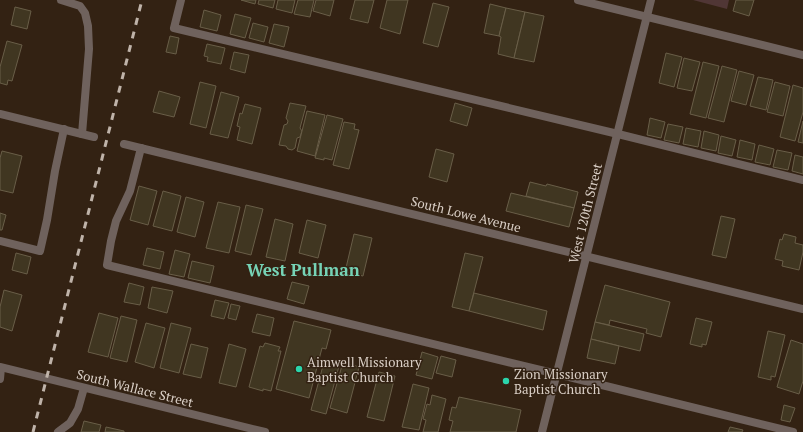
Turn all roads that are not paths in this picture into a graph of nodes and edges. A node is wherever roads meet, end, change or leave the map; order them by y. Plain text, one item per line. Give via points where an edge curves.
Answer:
1 (61, 0) edge
2 (181, 0) edge
3 (578, 0) edge
4 (652, 0) edge
5 (647, 17) junction
6 (803, 55) edge
7 (0, 114) edge
8 (64, 129) junction
9 (82, 134) junction
10 (618, 134) junction
11 (94, 137) dead end
12 (124, 144) dead end
13 (141, 148) junction
14 (803, 180) edge
15 (0, 241) edge
16 (587, 256) junction
17 (803, 309) edge
18 (1, 367) edge
19 (557, 374) junction
20 (0, 379) edge
21 (84, 388) junction
22 (58, 432) edge
23 (265, 432) edge
24 (542, 432) edge
25 (794, 432) edge

1 - 9 street via 80,6 85,13 88,26 89,49
2 - 10 street via 174,28
3 - 5 street
4 - 5 street, West 120th Street
5 - 6 street
5 - 10 street, West 120th Street
7 - 8 street
8 - 9 street
8 - 15 street via 40,251
9 - 11 street
10 - 14 street
10 - 16 street, West 120th Street
12 - 13 street, South Lowe Avenue
13 - 16 street, South Lowe Avenue
13 - 19 street via 130,190 116,221 107,265
16 - 17 street, South Lowe Avenue
16 - 19 street, West 120th Street
18 - 20 street
18 - 21 street, South Wallace Street
19 - 24 street, West 120th Street
19 - 25 street
21 - 22 street via 78,409 70,423
21 - 23 street, South Wallace Street

